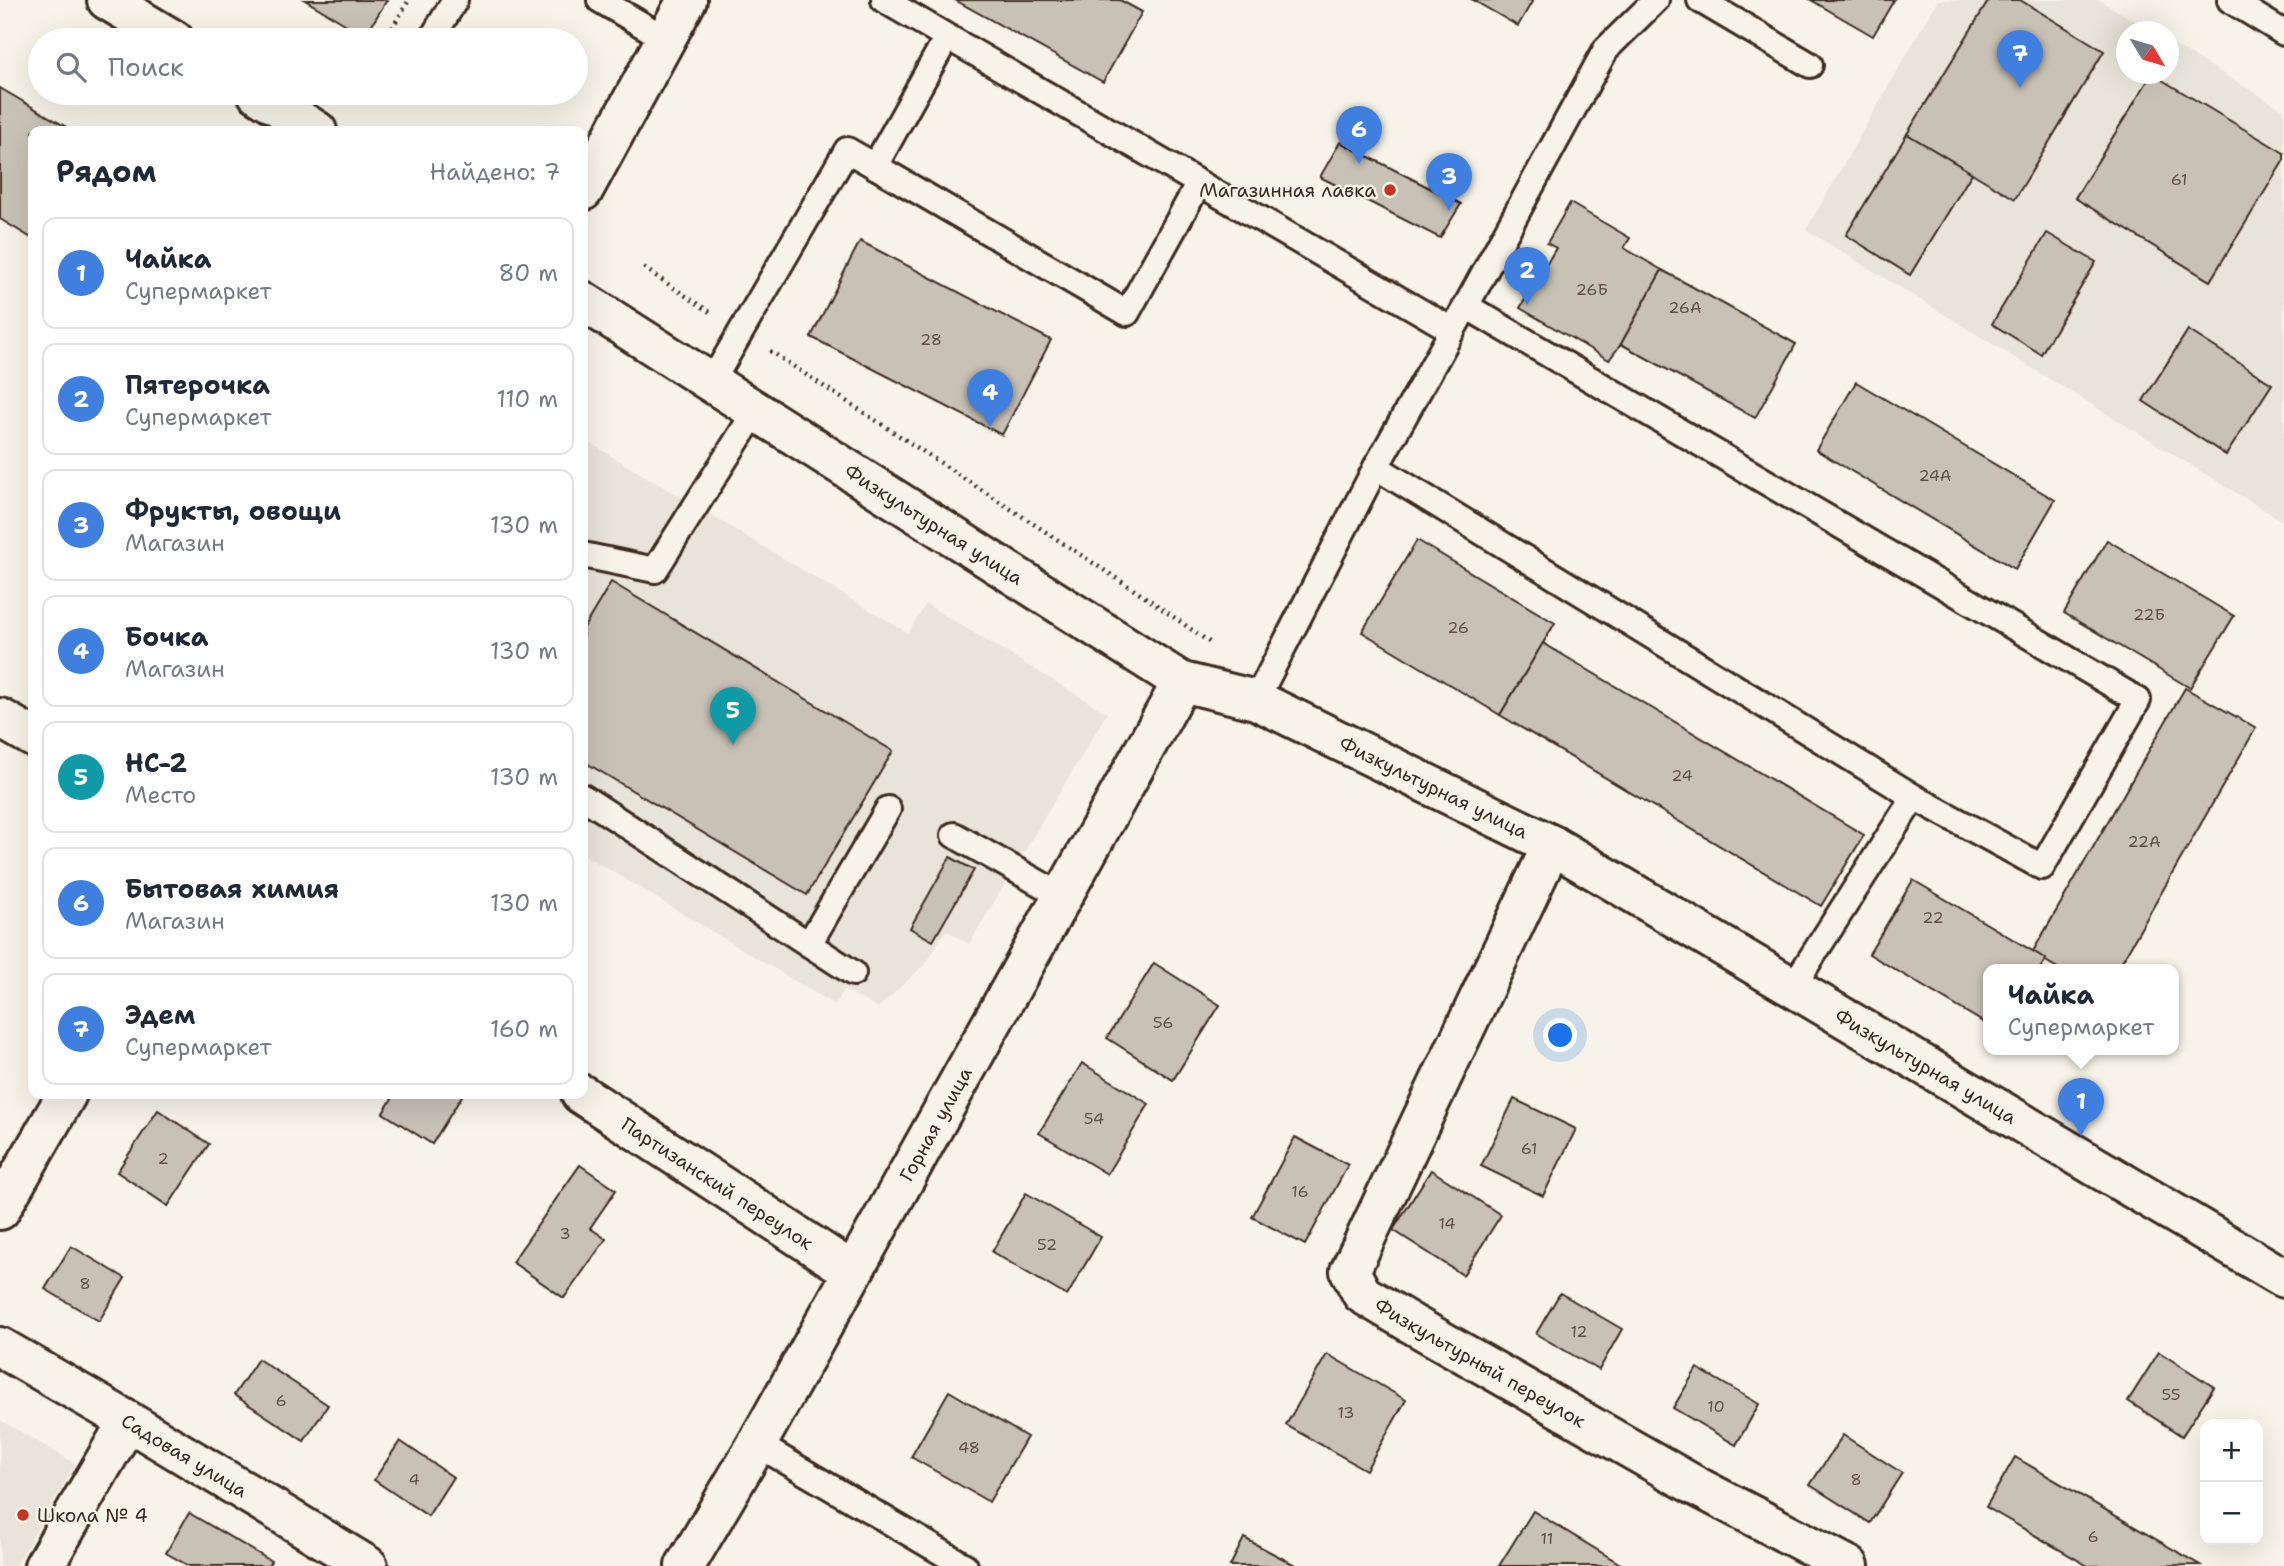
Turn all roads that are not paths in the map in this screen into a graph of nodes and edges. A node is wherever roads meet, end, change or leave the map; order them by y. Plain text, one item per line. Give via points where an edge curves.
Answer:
1 (107, 0) edge
2 (455, 0) edge
3 (600, 0) edge
4 (687, 0) edge
5 (884, 0) edge
6 (1656, 0) edge
7 (1700, 0) edge
8 (2230, 0) edge
9 (154, 28) edge
10 (438, 28) edge
11 (2284, 33) edge
12 (947, 37) junction
13 (666, 39) junction
14 (1810, 65) dead end
15 (276, 105) edge
16 (309, 126) edge
17 (875, 166) junction
18 (588, 182) edge
19 (1199, 183) junction
20 (588, 303) edge
21 (1466, 306) junction
22 (1452, 330) junction
23 (711, 383) junction
24 (755, 412) junction
25 (1376, 467) junction
26 (588, 556) edge
27 (1182, 682) junction
28 (1256, 700) junction
29 (0, 718) edge
30 (28, 734) edge
31 (1913, 797) junction
32 (588, 800) edge
33 (888, 809) dead end
34 (954, 835) dead end
35 (1552, 845) junction
36 (1062, 896) junction
37 (809, 944) junction
38 (853, 973) dead end
39 (1792, 988) junction
40 (588, 1098) edge
41 (64, 1099) edge
42 (0, 1210) edge
43 (853, 1272) junction
44 (2284, 1278) edge
45 (0, 1347) edge
46 (128, 1421) junction
47 (757, 1444) junction
48 (44, 1566) edge
49 (368, 1566) edge
50 (685, 1566) edge
51 (965, 1566) edge
52 (1849, 1566) edge

1 - 9 street
2 - 10 lane
3 - 13 lane
4 - 13 street
5 - 12 lane
6 - 21 lane via 1606,49
7 - 14 lane
8 - 11 lane
12 - 17 lane
12 - 19 lane
13 - 18 street
15 - 16 street
17 - 19 lane via 1127,313
17 - 23 lane via 846,150
19 - 22 lane
20 - 23 street, Физкультурная улица
21 - 22 lane
21 - 31 lane via 2138,701 2042,867
22 - 25 lane
23 - 24 street, Физкультурная улица
24 - 26 lane via 655,570
24 - 27 street, Физкультурная улица
25 - 28 lane
25 - 31 lane
27 - 28 street, Физкультурная улица
27 - 36 street, Горная улица
28 - 35 street, Физкультурная улица
29 - 30 street
31 - 39 lane
32 - 37 lane
33 - 37 lane
34 - 36 lane
35 - 39 street, Физкультурная улица
35 - 52 street, Физкультурный переулок via 1350,1271 1362,1294 1412,1324 1694,1485
36 - 43 street, Горная улица
37 - 38 lane
39 - 44 street, Физкультурная улица
40 - 43 street, Партизанский переулок
41 - 42 street
43 - 47 street, Горная улица
45 - 46 street, Садовая улица
46 - 48 street
46 - 49 street, Садовая улица
47 - 50 street, Горная улица
47 - 51 lane

